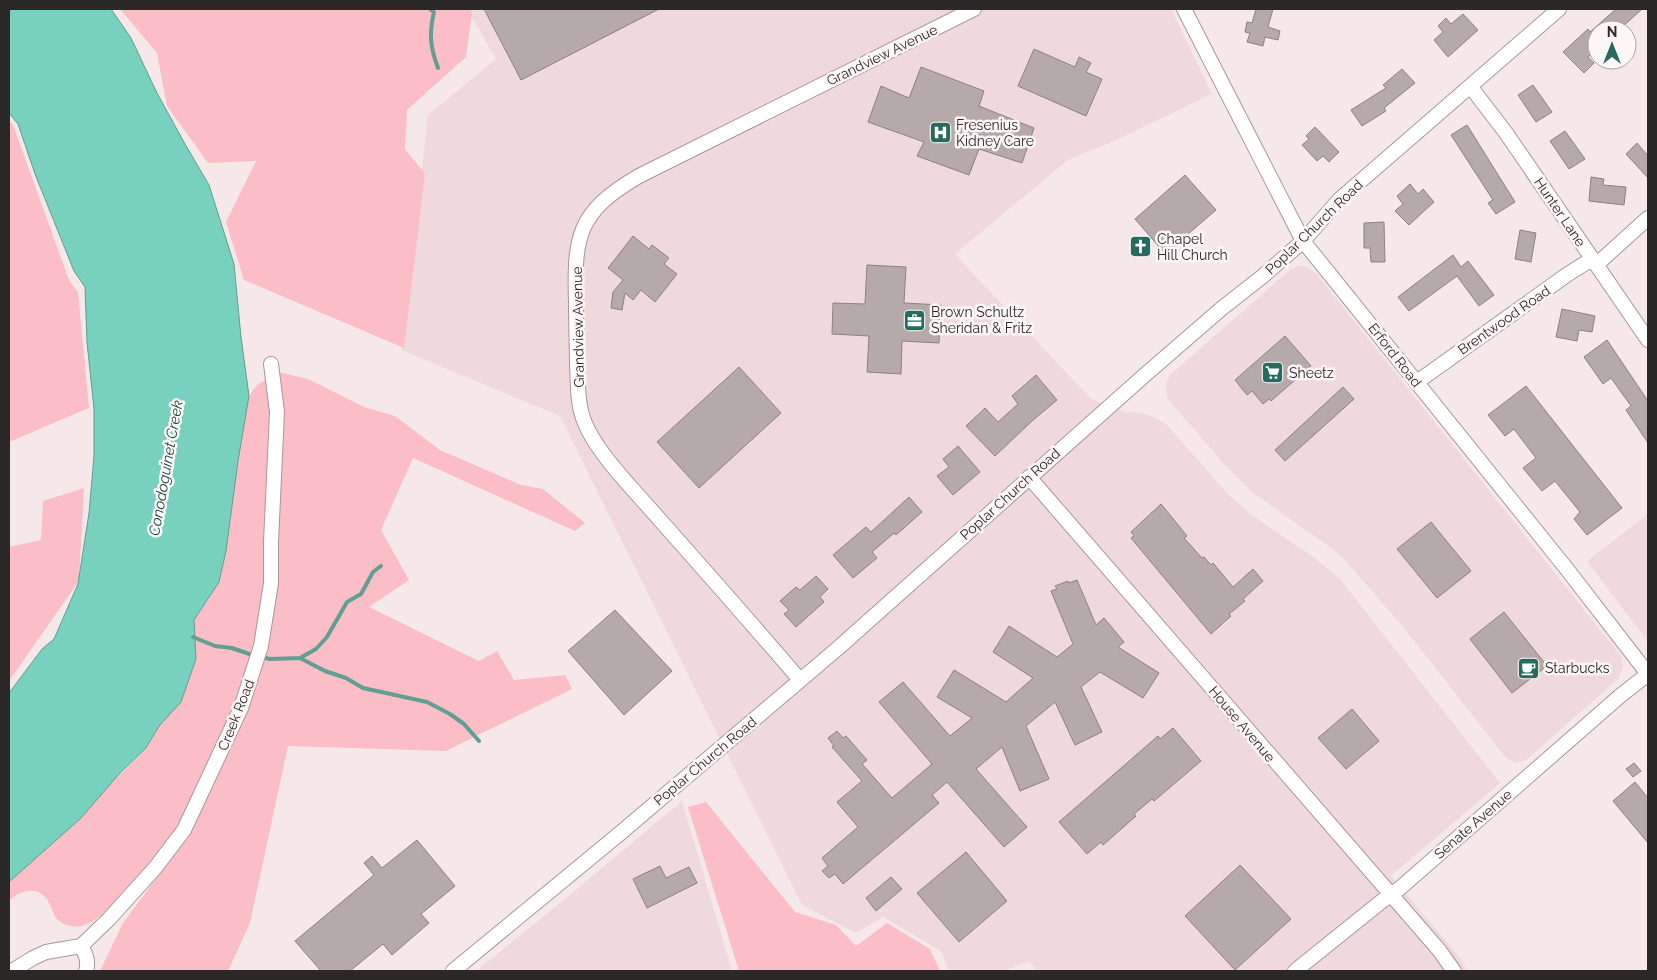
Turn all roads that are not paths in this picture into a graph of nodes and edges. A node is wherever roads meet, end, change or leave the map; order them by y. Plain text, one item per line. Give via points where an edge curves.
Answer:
1 (974, 9) edge
2 (1559, 9) edge
3 (1185, 10) edge
4 (1470, 86) junction
5 (1648, 218) edge
6 (1303, 241) junction
7 (1594, 262) junction
8 (1648, 340) edge
9 (271, 364) dead end
10 (1417, 382) junction
11 (1029, 477) junction
12 (1648, 674) edge
13 (800, 680) junction
14 (1390, 895) junction
15 (82, 946) junction
16 (12, 971) edge
17 (86, 971) edge
18 (453, 971) edge
19 (1296, 971) edge
20 (1454, 971) edge

1 - 13 street, Grandview Avenue via 618,188 593,210 579,241 575,277 578,386 583,417 590,434 600,450
2 - 4 street, Poplar Church Road
3 - 6 street, Erford Road
4 - 6 street, Poplar Church Road via 1340,199
4 - 7 street, Hunter Lane
5 - 7 street, Brentwood Road
6 - 10 street, Erford Road
6 - 11 street, Poplar Church Road
7 - 8 street, Hunter Lane
7 - 10 street, Brentwood Road via 1568,274
9 - 15 street, Creek Road via 277,412 271,583 261,646 241,708 184,830 110,919
10 - 12 street, Erford Road
11 - 13 street, Poplar Church Road
11 - 14 street, House Avenue
12 - 14 street, Senate Avenue
13 - 18 street, Poplar Church Road
14 - 19 street, Senate Avenue
14 - 20 street, House Avenue
15 - 16 street via 46,952
15 - 17 street via 87,956

